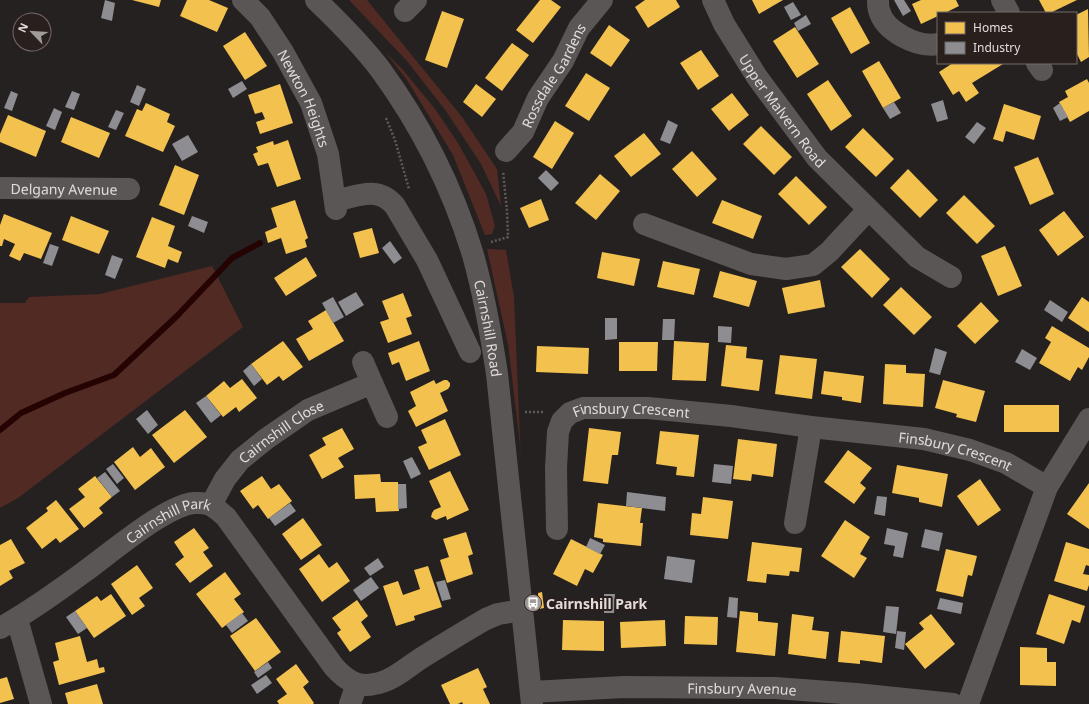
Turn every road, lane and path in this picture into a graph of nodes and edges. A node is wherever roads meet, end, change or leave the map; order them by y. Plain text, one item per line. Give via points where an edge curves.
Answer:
1 (243, 0) edge
2 (316, 0) edge
3 (602, 0) edge
4 (713, 0) edge
5 (878, 0) edge
6 (1002, 0) edge
7 (1008, 12) edge
8 (937, 44) edge
9 (383, 111) dead end
10 (506, 151) joint
11 (0, 188) edge
12 (128, 189) dead end
13 (410, 195) dead end
14 (868, 210) junction
15 (644, 224) dead end
16 (487, 243) dead end
17 (951, 277) dead end
18 (470, 352) dead end
19 (363, 362) dead end
20 (372, 383) junction
21 (387, 417) dead end
22 (1089, 419) edge
23 (811, 427) junction
24 (1047, 487) junction
25 (211, 505) junction
26 (795, 523) dead end
27 (557, 528) dead end
28 (522, 610) junction
29 (8, 623) edge
30 (353, 694) edge
31 (532, 698) edge
32 (855, 699) edge
33 (41, 704) edge
34 (953, 704) edge
35 (968, 704) edge

1 - 18 street, Newton Heights via 260,17 311,103 328,154 336,205 370,193 381,194 389,199 427,260
2 - 28 street, Cairnshill Road via 365,51 408,110 432,154 462,222 481,288 497,374
3 - 10 street, Rossdale Gardens via 579,28 563,61 538,98 523,132
4 - 14 street, Upper Malvern Road via 724,24 766,89 817,158
5 - 8 street via 879,11 888,25 900,36 916,42
6 - 7 street
9 - 13 path via 395,140
10 - 16 path via 503,169 508,236
11 - 12 street, Delgany Avenue
14 - 15 street via 829,252 813,265 786,269 751,264
14 - 17 street, Upper Malvern Road via 917,257
19 - 20 street
20 - 21 street
20 - 25 street, Cairnshill Close via 308,410 266,438 236,464 224,479
22 - 24 street
23 - 24 street, Finsbury Crescent via 924,439 970,450 1006,463
23 - 26 street
23 - 27 street, Finsbury Crescent via 648,408 583,408 570,413 562,421 558,432
24 - 35 street
25 - 29 street, Cairnshill Park via 193,503 177,508 142,529
25 - 30 street, Cairnshill Park via 226,517
28 - 30 street, Cairnshill Park via 486,619 393,677
28 - 31 street, Cairnshill Road
29 - 33 street
31 - 32 street, Finsbury Avenue via 624,686 775,688
32 - 34 street, Finsbury Avenue

